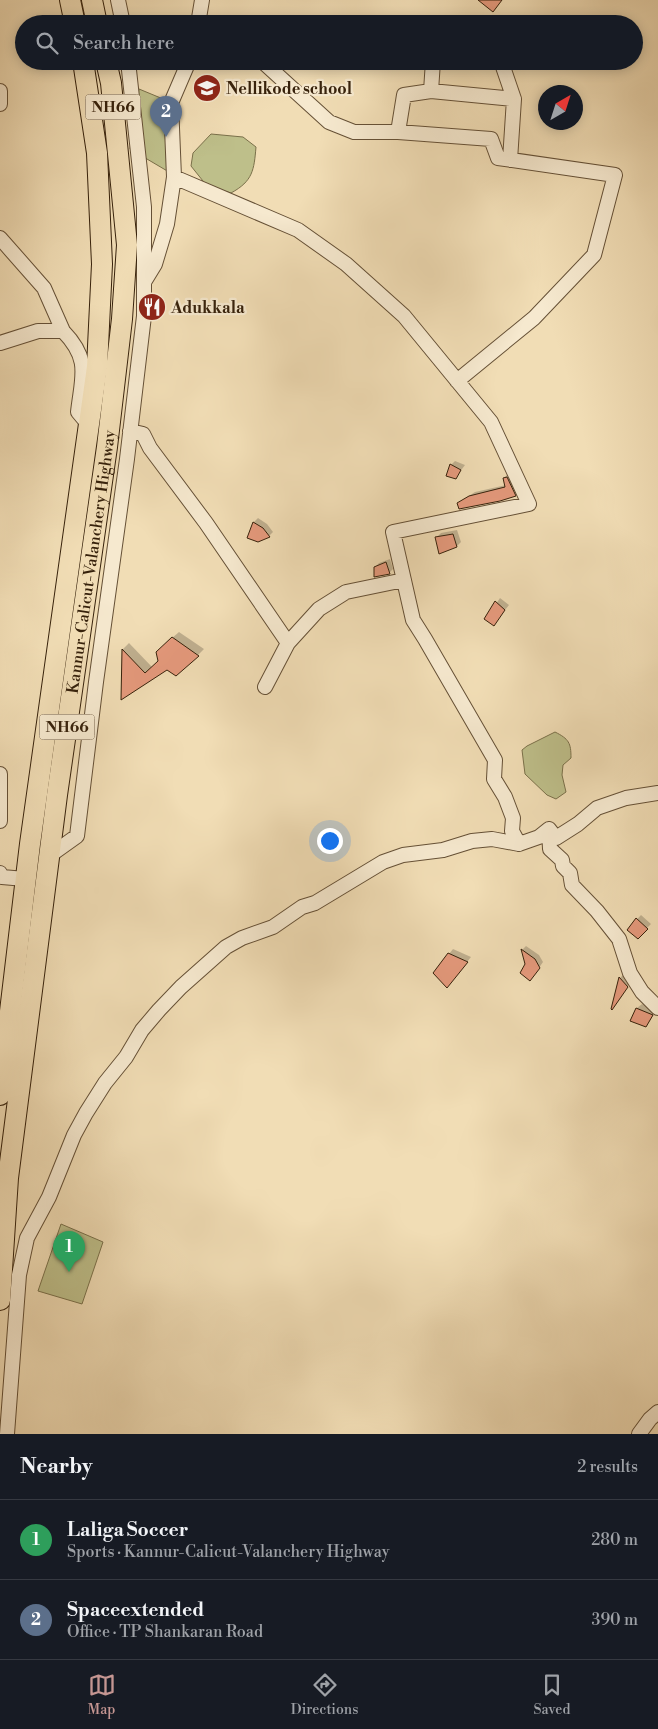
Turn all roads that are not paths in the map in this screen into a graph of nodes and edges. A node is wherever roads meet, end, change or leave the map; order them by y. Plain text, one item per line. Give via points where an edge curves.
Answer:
1 (70, 0) edge
2 (92, 0) edge
3 (118, 0) edge
4 (202, 0) edge
5 (73, 15) edge
6 (95, 15) edge
7 (121, 15) edge
8 (202, 15) edge
9 (84, 70) edge
10 (108, 70) edge
11 (129, 70) edge
12 (185, 70) edge
13 (272, 70) edge
14 (432, 70) edge
15 (504, 70) edge
16 (0, 91) edge
17 (431, 91) junction
18 (514, 99) junction
19 (0, 104) edge
20 (398, 132) junction
21 (510, 160) junction
22 (174, 178) junction
23 (0, 238) edge
24 (144, 283) junction
25 (63, 331) junction
26 (0, 343) edge
27 (458, 382) junction
28 (88, 424) junction
29 (130, 431) junction
30 (404, 580) junction
31 (288, 643) junction
32 (265, 687) dead end
33 (0, 774) edge
34 (658, 793) edge
35 (0, 821) edge
36 (549, 829) junction
37 (519, 844) junction
38 (49, 856) junction
39 (0, 873) edge
40 (25, 878) junction
41 (5, 1001) edge
42 (658, 1008) edge
43 (0, 1095) edge
44 (0, 1300) edge
45 (658, 1412) edge
46 (7, 1434) edge
47 (640, 1434) edge

1 - 5 highway
2 - 6 highway
3 - 7 street
4 - 8 street
9 - 28 highway, Kannur-Calicut-Valanchery Highway / NH66 via 97,153 102,264 97,367
10 - 38 highway, Kannur-Calicut-Valanchery Highway / NH66 via 127,245 122,319
11 - 24 street via 144,207
12 - 22 street via 172,103
13 - 20 street via 329,122 354,132
14 - 17 street
15 - 18 street
16 - 19 street
17 - 18 street
17 - 20 street via 404,95
18 - 21 street
20 - 21 street via 491,138 498,158
21 - 27 street via 615,176 594,255 534,318
22 - 24 street via 155,264
22 - 27 street via 298,230 346,264 404,316
23 - 25 street via 44,288
24 - 29 street via 144,316
25 - 26 street via 38,331
25 - 28 street via 75,343 84,366 78,412
27 - 30 street via 491,422 529,504 393,532
28 - 40 highway, Kannur-Calicut-Valanchery Highway / NH66
29 - 31 street via 143,434
29 - 38 street via 77,836
30 - 31 street via 346,592 319,609
30 - 37 street via 413,620 495,760 494,779 505,797 513,818 512,831
31 - 32 street
33 - 35 street
34 - 36 street via 626,798 597,808 556,838
36 - 37 street via 539,837
36 - 42 street via 550,849 562,860 572,884 619,939 630,973
37 - 46 street via 492,839 472,841 383,862 273,927 226,947 159,1010 86,1112 27,1238 19,1275
38 - 44 highway, Kannur-Calicut-Valanchery Highway / NH66 via 8,1178
39 - 40 street via 2,877
40 - 41 highway, Kannur-Calicut-Valanchery Highway / NH66
41 - 43 highway, Kannur-Calicut-Valanchery Highway / NH66
45 - 47 street

